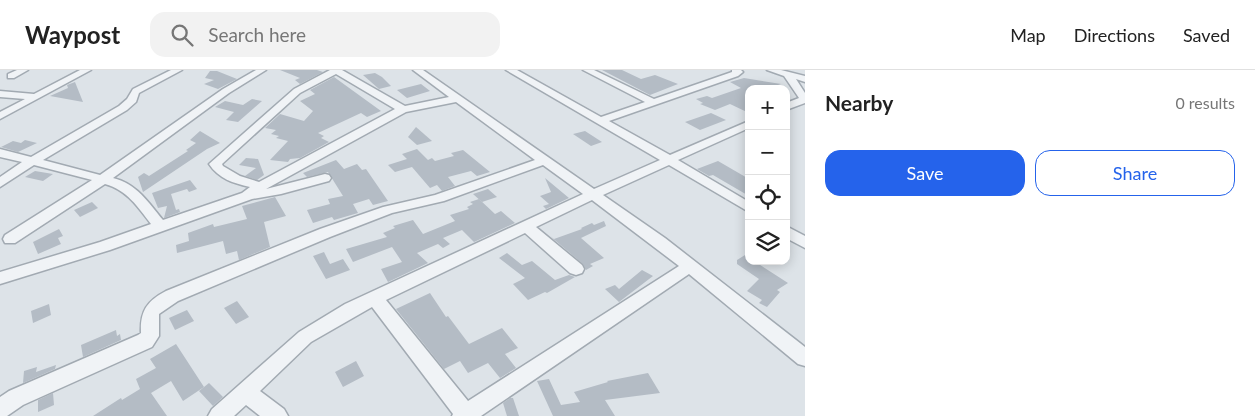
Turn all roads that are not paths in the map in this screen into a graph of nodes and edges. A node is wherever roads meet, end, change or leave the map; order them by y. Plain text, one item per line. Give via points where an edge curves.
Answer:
1 (24, 70) edge
2 (87, 70) edge
3 (178, 70) edge
4 (262, 70) edge
5 (336, 70) edge
6 (417, 70) edge
7 (510, 70) edge
8 (587, 70) edge
9 (736, 70) edge
10 (771, 70) edge
11 (788, 75) junction
12 (11, 76) dead end
13 (805, 79) edge
14 (0, 94) edge
15 (38, 97) junction
16 (456, 98) junction
17 (804, 99) edge
18 (654, 102) junction
19 (790, 105) edge
20 (403, 109) junction
21 (0, 116) edge
22 (600, 120) junction
23 (745, 126) edge
24 (0, 153) edge
25 (669, 160) junction
26 (543, 161) junction
27 (31, 162) junction
28 (325, 178) dead end
29 (103, 179) junction
30 (0, 183) edge
31 (262, 186) junction
32 (592, 195) junction
33 (247, 196) junction
34 (745, 206) edge
35 (161, 226) junction
36 (526, 226) junction
37 (790, 233) edge
38 (10, 239) dead end
39 (805, 242) edge
40 (690, 266) junction
41 (576, 269) dead end
42 (0, 278) edge
43 (375, 298) junction
44 (805, 358) edge
45 (245, 392) junction
46 (0, 409) edge
47 (464, 415) edge
48 (219, 416) edge
49 (277, 416) edge

1 - 12 street
2 - 15 street
3 - 27 street via 136,91 123,108
4 - 29 street via 226,91
5 - 20 street
5 - 31 street via 297,91 215,164 231,178
6 - 16 street
7 - 22 street
8 - 18 street
9 - 18 street via 735,74
10 - 11 street
11 - 13 street
11 - 17 street
14 - 15 street
15 - 21 street
16 - 20 street
16 - 26 street
17 - 19 street
18 - 22 street
20 - 31 street
22 - 25 street
23 - 25 street
24 - 27 street
25 - 32 street
25 - 34 street
26 - 32 street
26 - 46 street via 439,198 388,210 172,296 151,310 148,317 150,336 145,341 16,398
27 - 29 street
27 - 30 street
28 - 33 street
29 - 35 street via 134,192
29 - 38 street
31 - 33 street
32 - 36 street
32 - 40 street
33 - 35 street
35 - 42 street
36 - 41 street
36 - 43 street
37 - 39 street
40 - 44 street
40 - 47 street
43 - 45 street via 305,337
43 - 47 street
45 - 48 street
45 - 49 street

